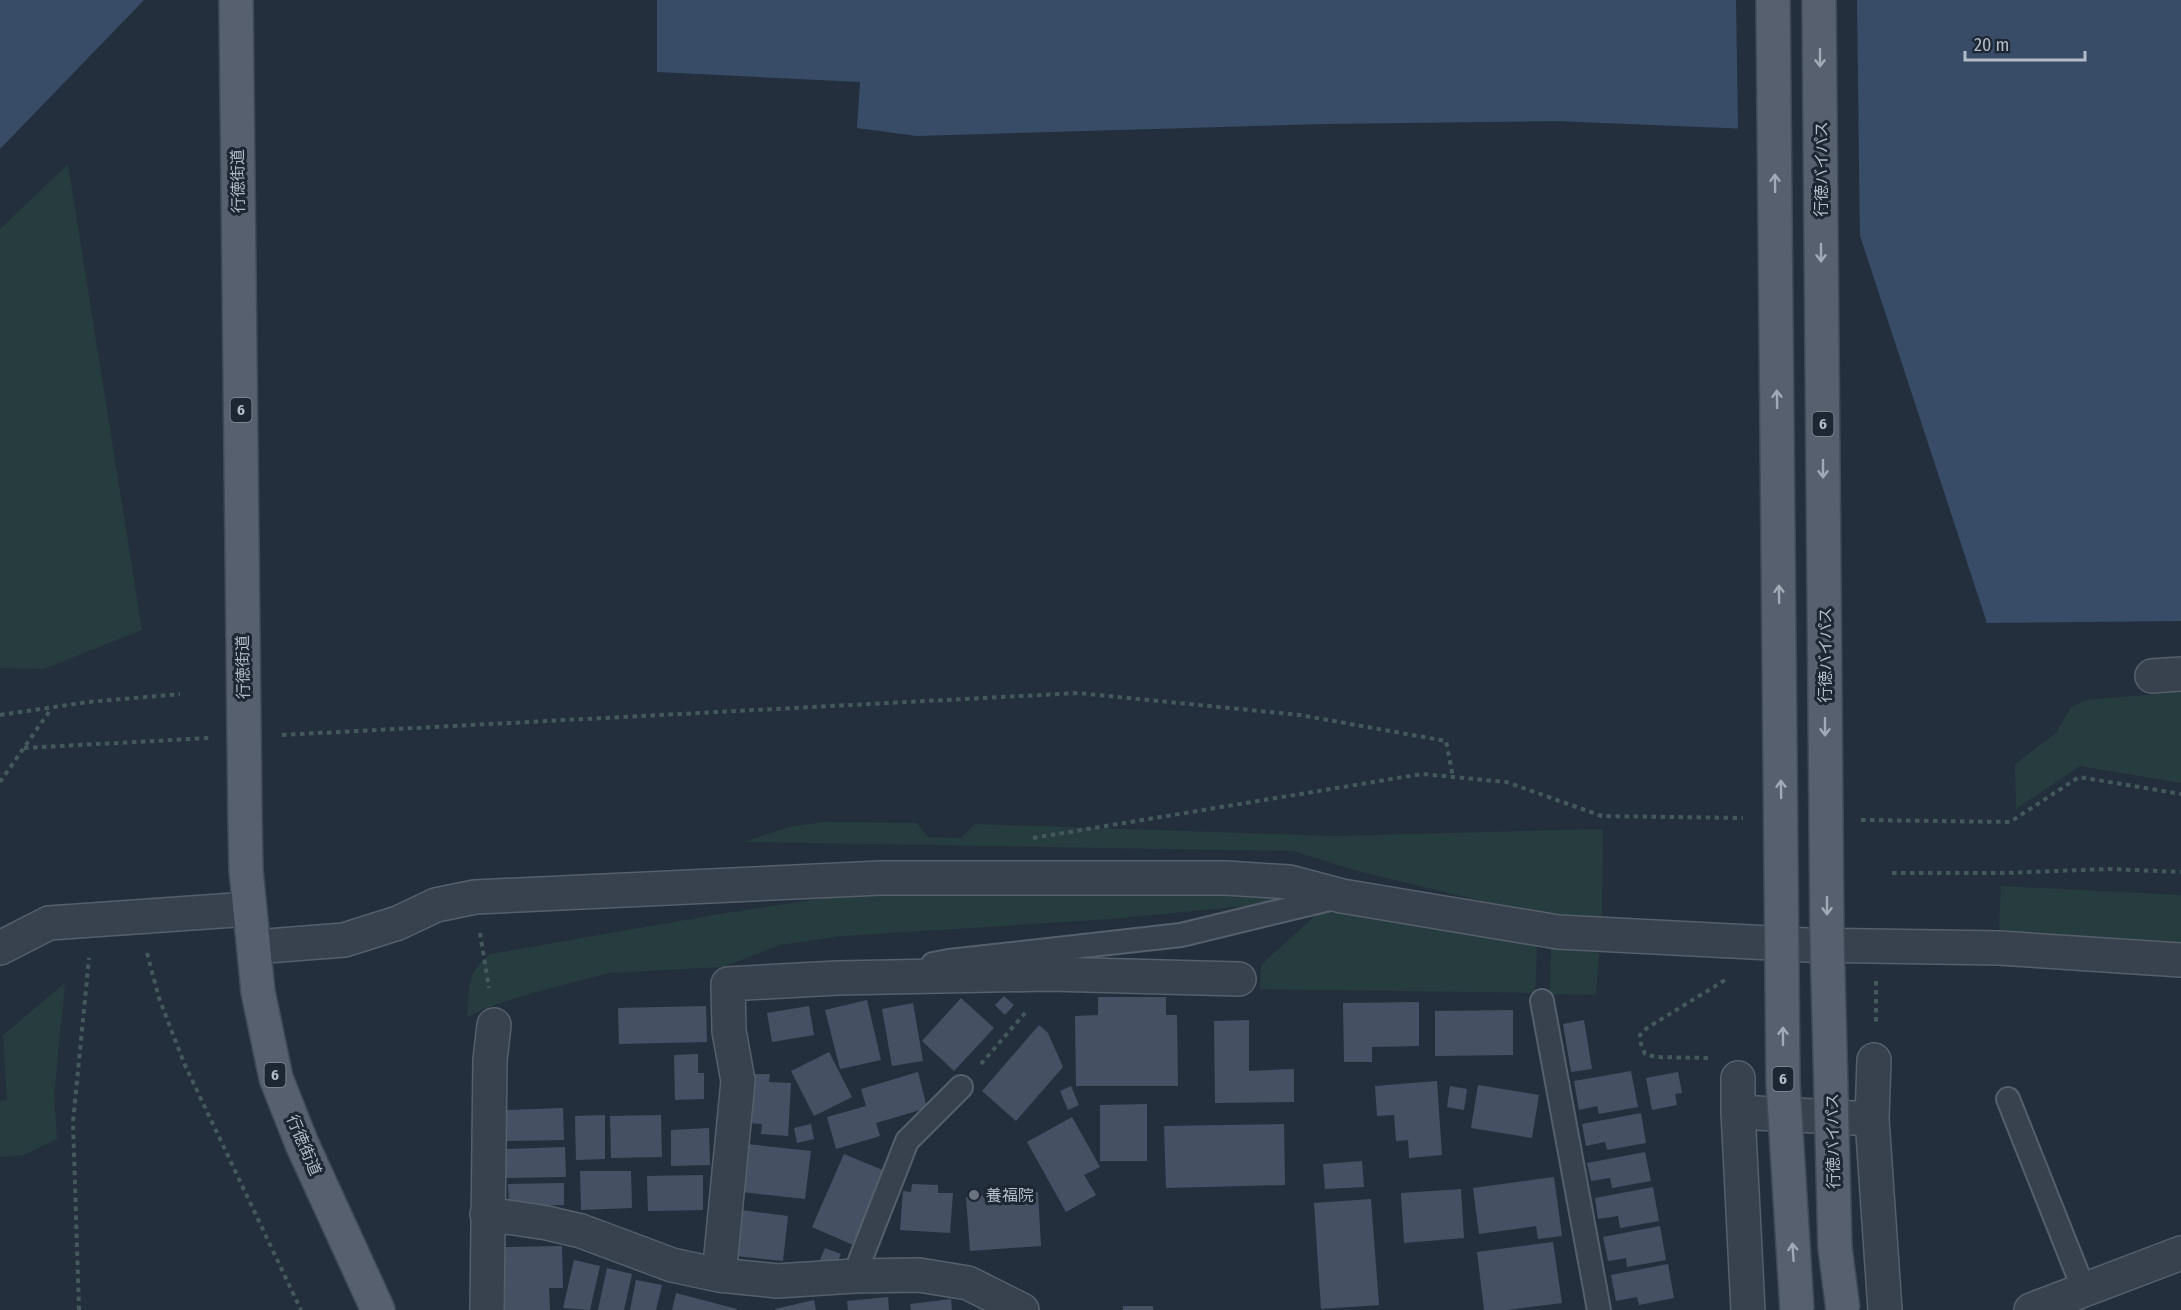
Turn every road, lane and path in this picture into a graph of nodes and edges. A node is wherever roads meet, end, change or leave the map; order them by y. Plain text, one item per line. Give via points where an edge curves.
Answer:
1 (236, 0) edge
2 (1773, 0) edge
3 (1819, 0) edge
4 (180, 694) dead end
5 (51, 709) junction
6 (0, 715) edge
7 (272, 735) dead end
8 (213, 738) dead end
9 (24, 748) junction
10 (1453, 777) junction
11 (0, 782) edge
12 (2181, 794) edge
13 (1754, 818) dead end
14 (1859, 820) dead end
15 (1031, 839) dead end
16 (2181, 872) edge
17 (1893, 873) dead end
18 (1342, 896) junction
19 (475, 897) junction
20 (249, 909) junction
21 (136, 916) junction
22 (93, 919) junction
23 (254, 947) junction
24 (0, 948) edge
25 (2181, 960) edge
26 (1049, 974) junction
27 (879, 977) junction
28 (1239, 979) dead end
29 (1726, 979) dead end
30 (1542, 1001) dead end
31 (494, 1025) joint
32 (1710, 1058) dead end
33 (1874, 1060) dead end
34 (1738, 1078) dead end
35 (961, 1087) joint
36 (2008, 1099) dead end
37 (1738, 1112) junction
38 (1872, 1119) junction
39 (487, 1214) junction
40 (2181, 1253) edge
41 (719, 1275) junction
42 (854, 1276) junction
43 (2084, 1290) junction
44 (79, 1310) edge
45 (300, 1310) edge
46 (378, 1310) edge
47 (488, 1310) edge
48 (1022, 1310) edge
49 (1599, 1310) edge
50 (1748, 1310) edge
51 (1797, 1310) edge
52 (1843, 1310) edge
53 (1885, 1310) edge
54 (2031, 1310) edge

1 - 20 main road, 行徳街道 / 6, bridge
51 -> 2 main road, 6, bridge via 1783,1083
3 -> 52 main road, 行徳バイパス / 6, bridge via 1827,937 1835,1248
4 - 5 path
5 - 6 path
5 - 9 path
7 - 10 path via 1078,693 1300,715 1446,741
8 - 9 path
9 - 11 path
10 - 13 path via 1506,782 1602,816
10 - 15 path via 1422,774
12 - 14 path via 2079,777 2010,822
16 - 17 path via 2109,869
18 - 19 street via 1289,882 1226,878 934,877
18 - 25 street via 1544,930 1602,935 1807,945 1999,948
18 - 27 lane via 1181,935 949,961
19 - 23 street via 436,905 398,923 344,940
19 - 31 path
20 - 21 street
20 - 23 main road, 行徳街道 / 6
21 - 22 street
21 - 45 path via 159,998 184,1063
22 - 24 street via 49,923
22 - 44 path via 73,1122
23 - 46 main road, 行徳街道 / 6 via 258,992 276,1078
26 - 27 street
26 - 28 street
26 - 35 path via 1036,1000
27 - 41 street via 728,984 729,1031 738,1081
29 - 32 path via 1640,1035 1645,1054
30 - 49 lane
31 - 39 street
33 - 38 street
34 - 37 street
35 - 42 lane via 907,1142
36 - 43 lane
37 - 38 street
37 - 50 street
38 - 53 street
39 - 41 street via 581,1231 672,1265
39 - 47 street
40 - 43 street
41 - 42 street via 777,1281
42 - 48 street via 919,1275 968,1283
43 - 54 street

